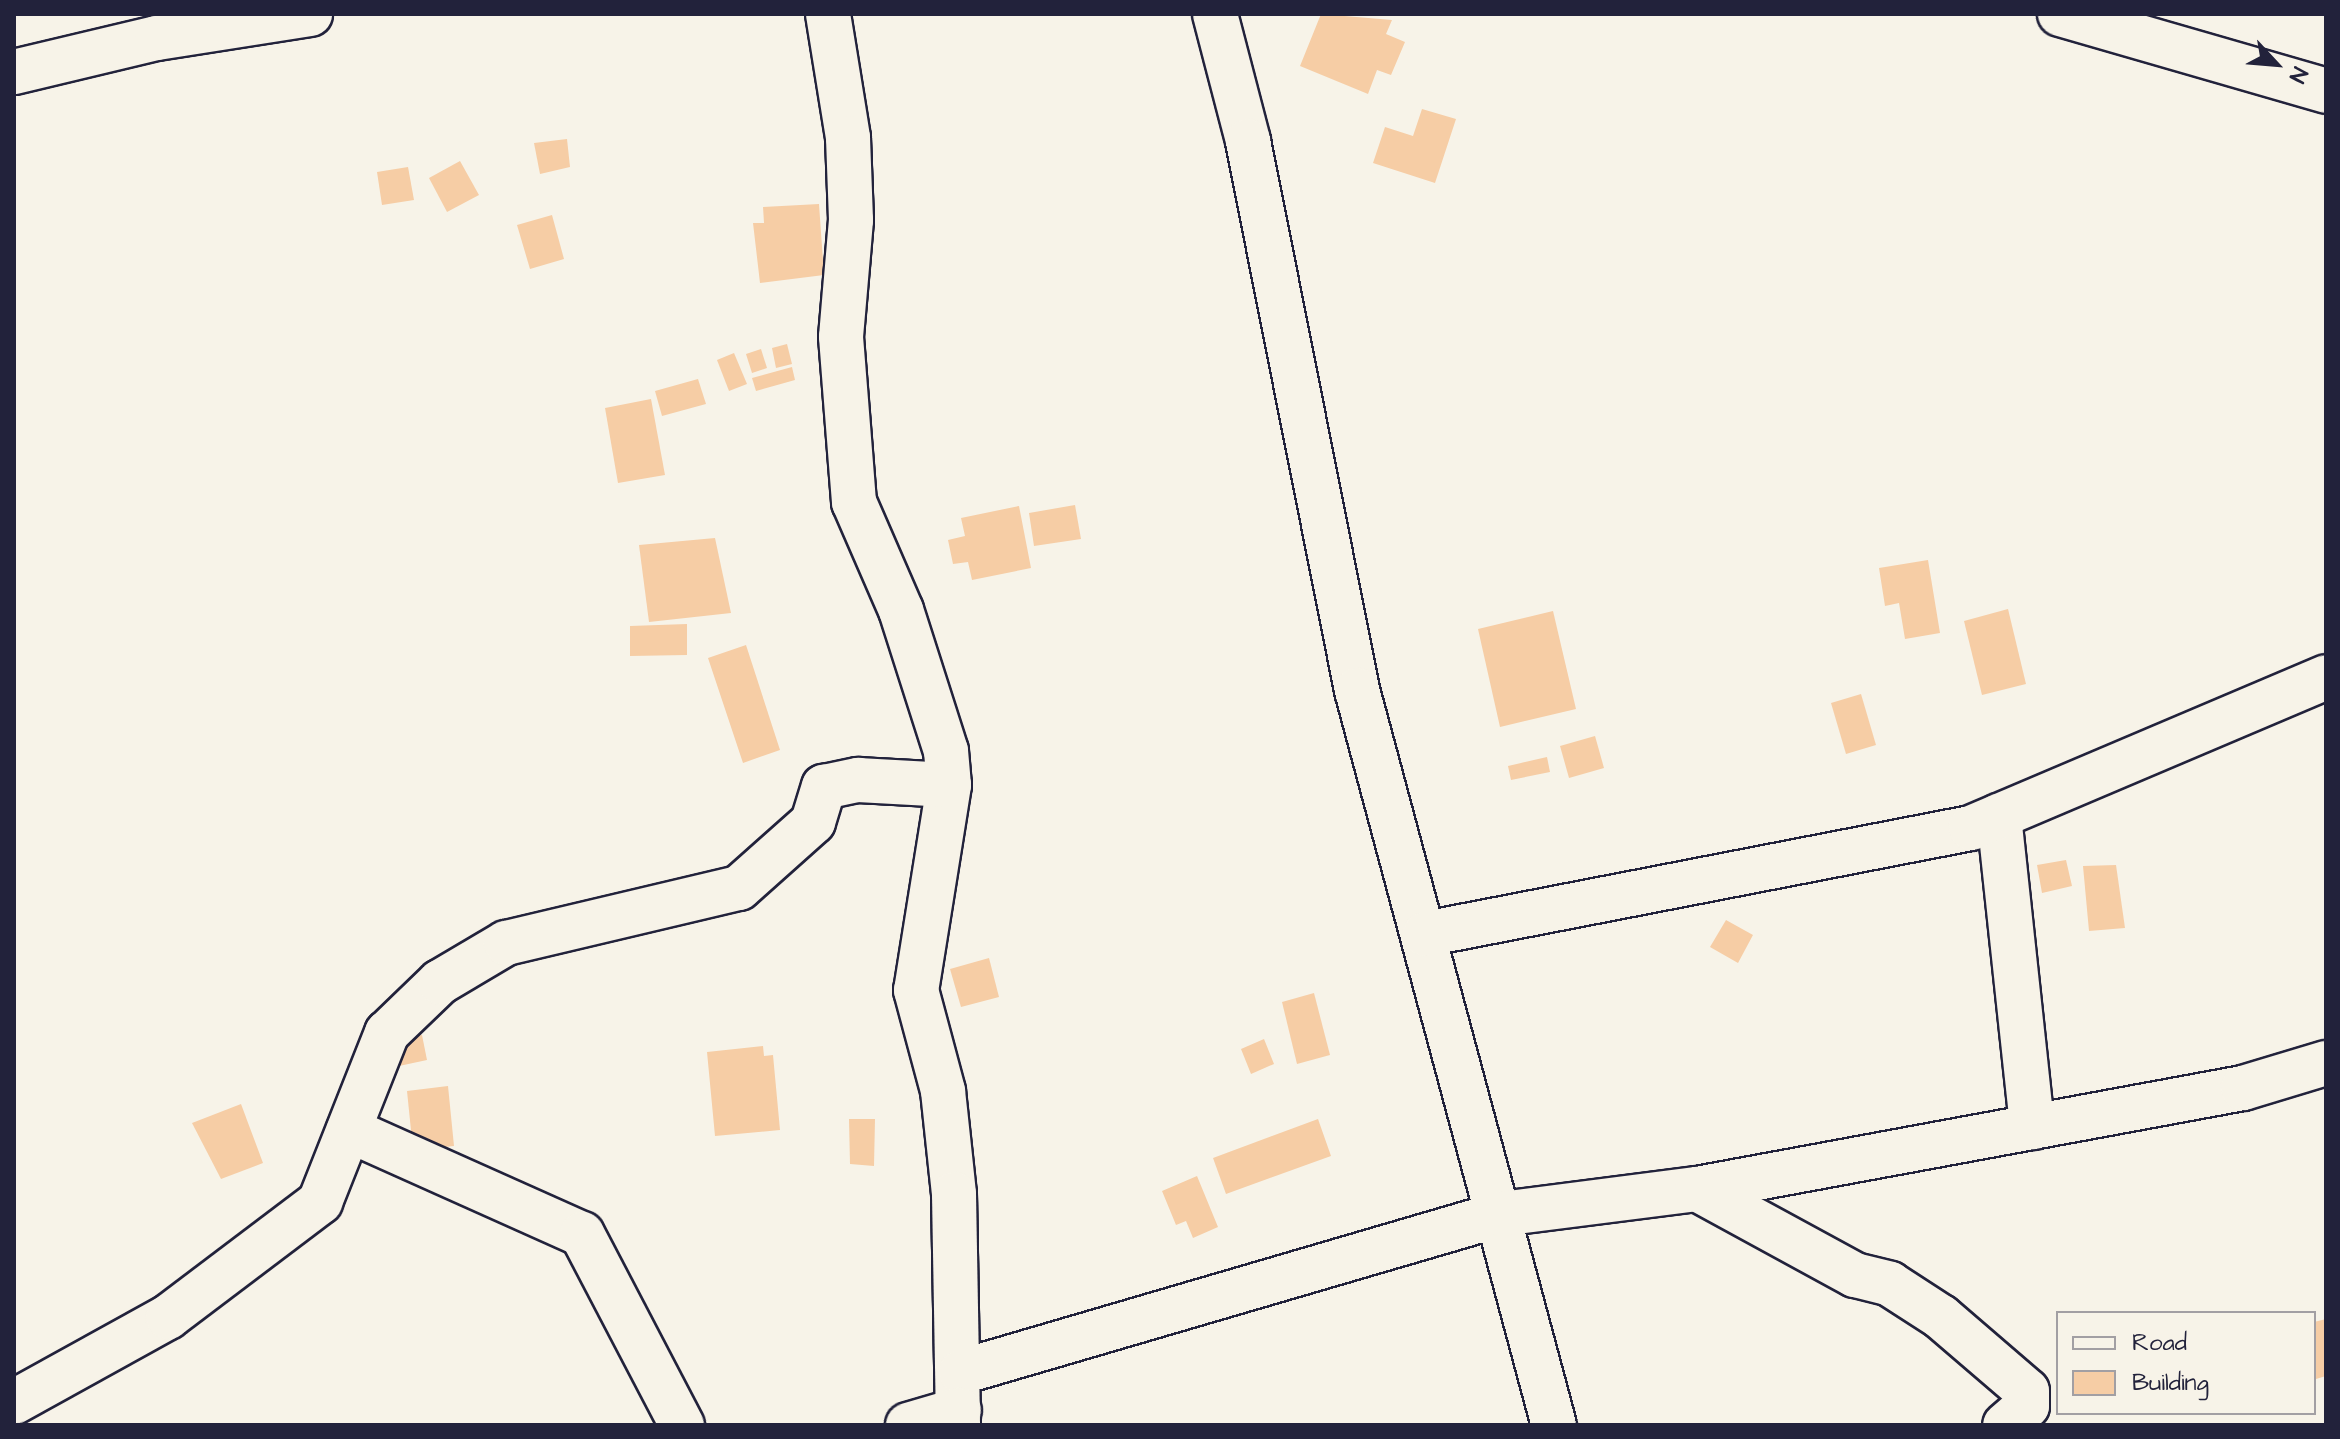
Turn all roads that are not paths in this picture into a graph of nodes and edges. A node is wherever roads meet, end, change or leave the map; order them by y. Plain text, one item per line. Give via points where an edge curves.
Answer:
1 (310, 14) edge
2 (828, 14) edge
3 (1215, 14) edge
4 (2060, 14) edge
5 (14, 72) edge
6 (2326, 91) edge
7 (2326, 677) edge
8 (949, 785) junction
9 (1999, 816) junction
10 (1425, 934) junction
11 (2326, 1063) edge
12 (2032, 1127) junction
13 (349, 1130) junction
14 (1697, 1189) junction
15 (1501, 1214) junction
16 (14, 1402) edge
17 (959, 1402) edge
18 (682, 1425) edge
19 (908, 1425) edge
20 (1554, 1425) edge
21 (2005, 1425) edge

1 - 5 street via 157,38
2 - 8 street via 848,138 851,220 841,337 854,502 901,610 946,751
3 - 10 street via 1248,141 1357,690
4 - 6 street
7 - 9 street
8 - 13 street via 858,780 824,787 813,822 739,888 506,943 440,982 387,1033
8 - 17 street via 916,990 943,1091
9 - 10 street via 1971,828
9 - 12 street
10 - 15 street
11 - 12 street via 2243,1088
12 - 14 street
13 - 16 street via 320,1202 293,1227 168,1317
13 - 18 street via 582,1234
14 - 15 street
14 - 21 street via 1855,1275 1890,1284 1941,1317 2027,1391 2027,1406
15 - 17 street
15 - 20 street
17 - 19 street

